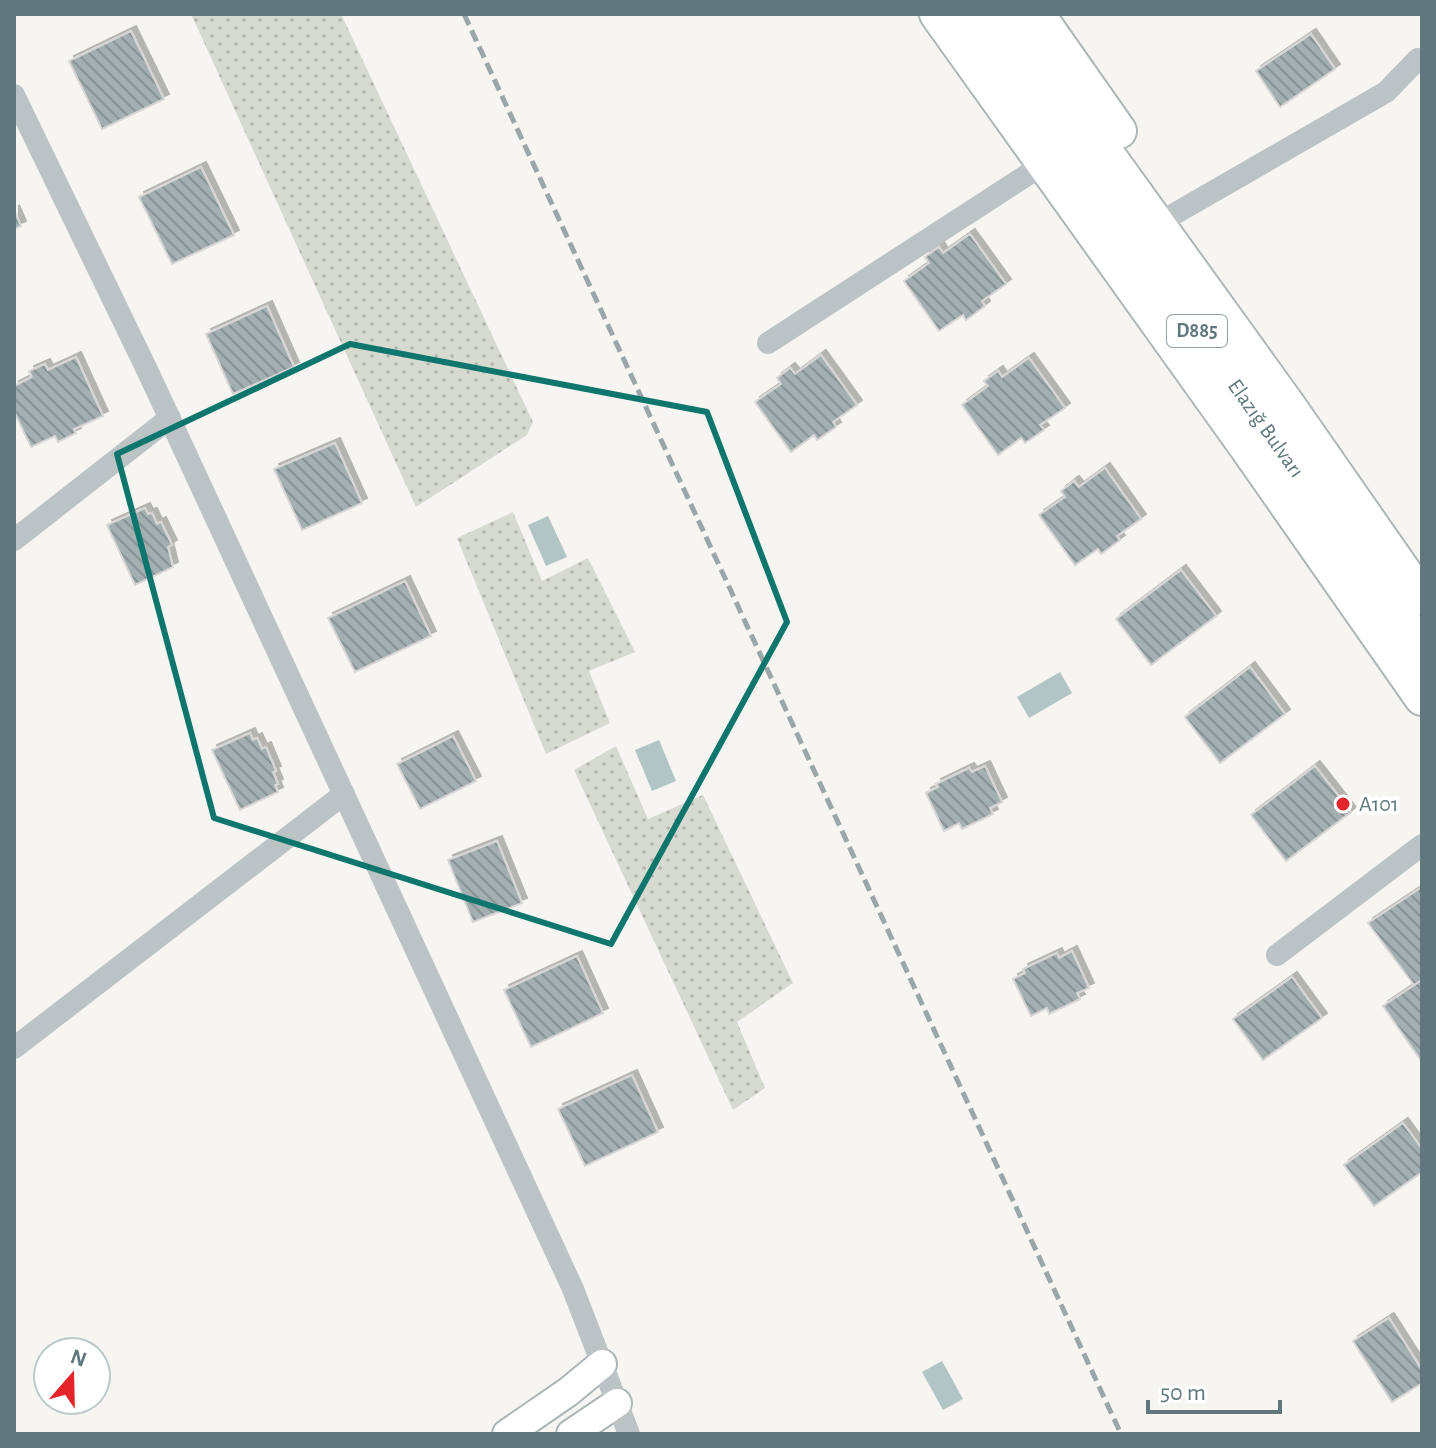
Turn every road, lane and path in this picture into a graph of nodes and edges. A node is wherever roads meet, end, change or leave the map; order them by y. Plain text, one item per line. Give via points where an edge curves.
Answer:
1 (937, 14) edge
2 (972, 14) edge
3 (1006, 14) edge
4 (1037, 14) edge
5 (1418, 59) dead end
6 (14, 95) edge
7 (1044, 164) junction
8 (1176, 213) junction
9 (768, 343) dead end
10 (1287, 404) junction
11 (170, 418) junction
12 (14, 540) edge
13 (1422, 598) edge
14 (1422, 648) edge
15 (1422, 698) edge
16 (344, 794) junction
17 (1422, 845) edge
18 (1277, 955) dead end
19 (14, 1048) edge
20 (602, 1364) junction
21 (617, 1403) junction
22 (507, 1434) edge
23 (571, 1434) edge
24 (629, 1434) edge

1 - 7 highway
2 - 14 highway, Elazığ Bulvarı / D885
3 - 10 highway, Elazığ Bulvarı / D885
4 - 8 highway
5 - 8 street via 1386,92
6 - 11 street
7 - 9 street
7 - 15 highway
8 - 10 highway
10 - 13 highway, Elazığ Bulvarı / D885
11 - 12 street
11 - 16 street
16 - 19 street
16 - 20 street
17 - 18 street
20 - 21 street
20 - 22 main road
21 - 23 main road
21 - 24 street

